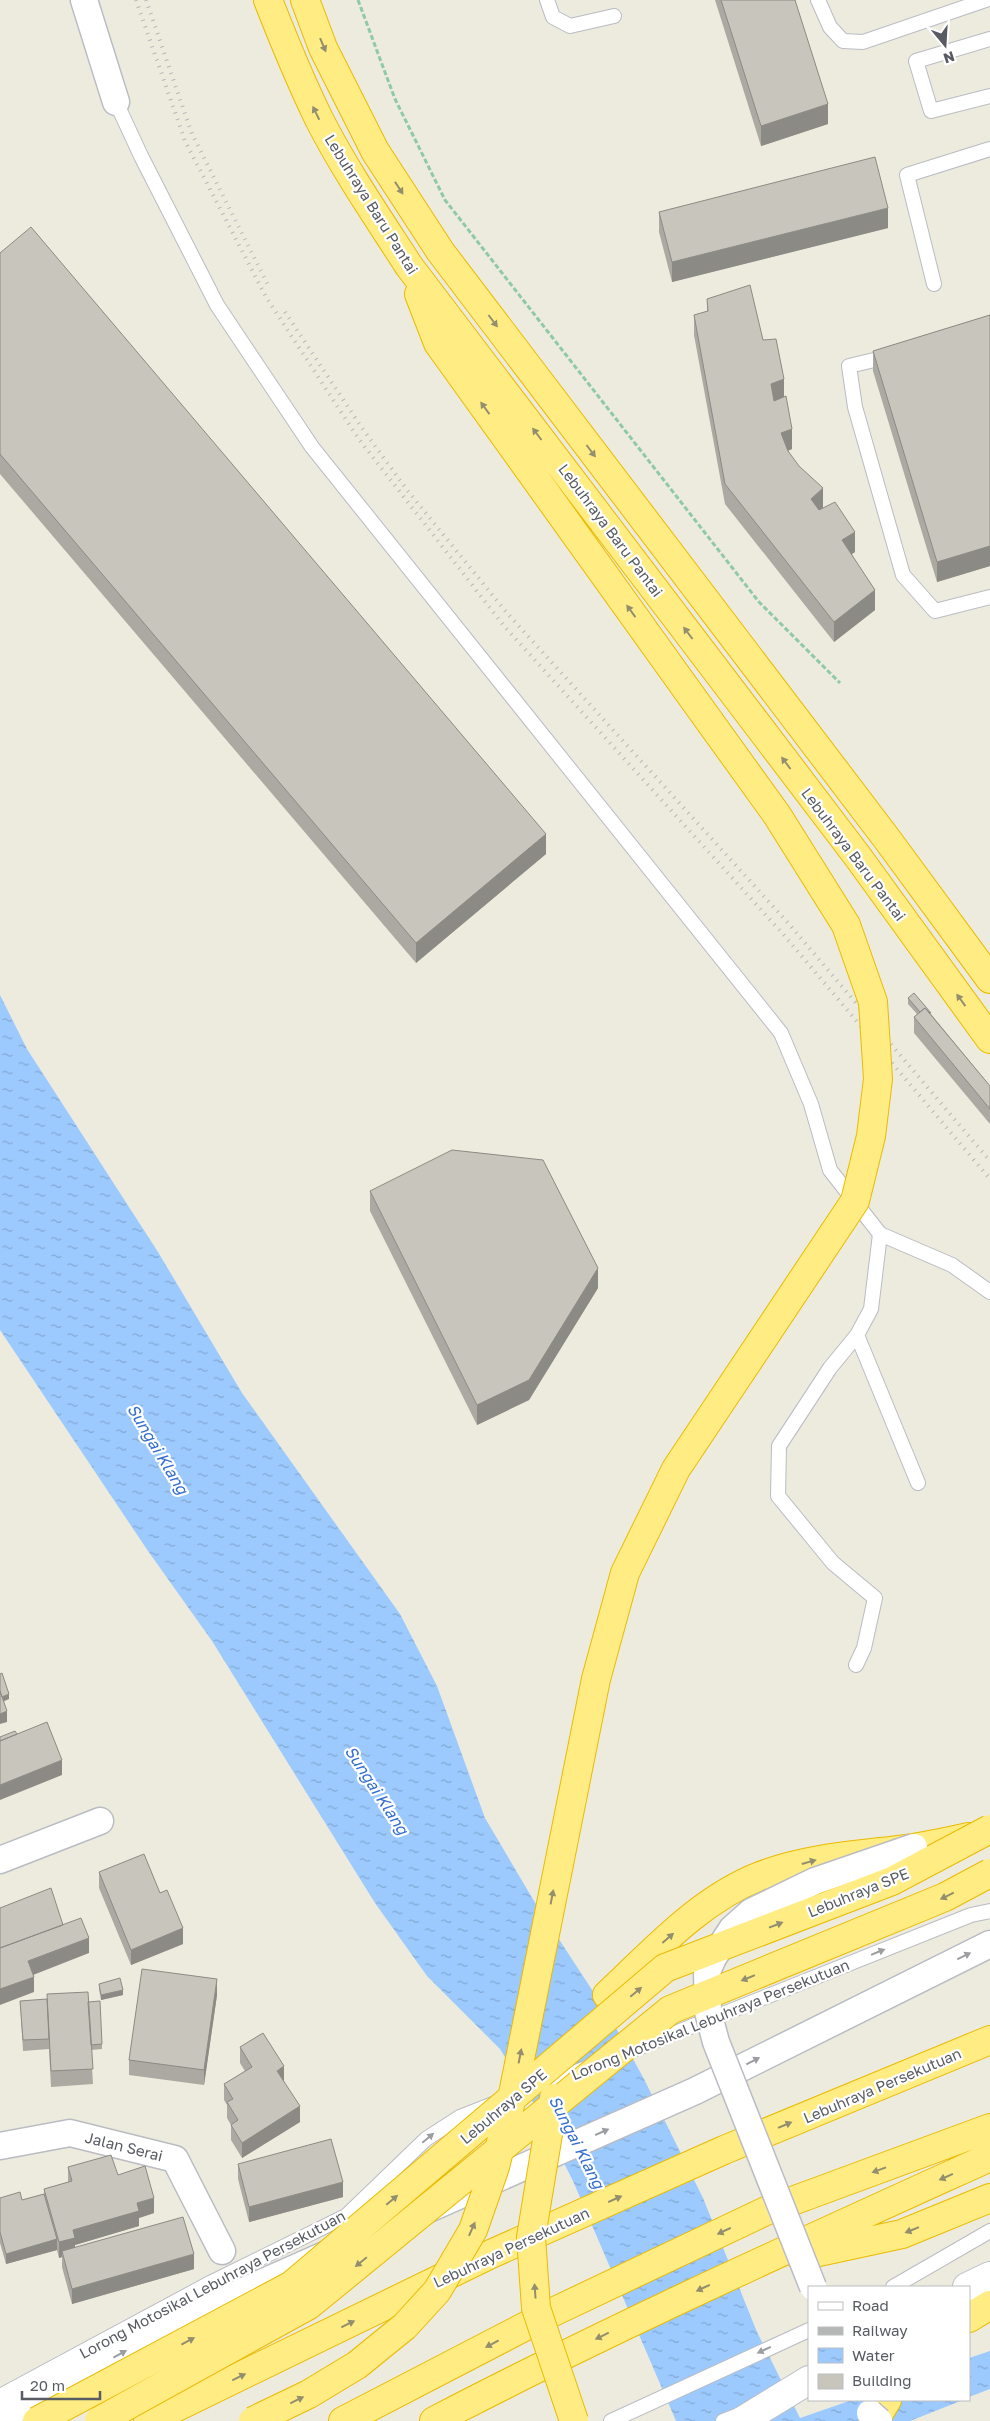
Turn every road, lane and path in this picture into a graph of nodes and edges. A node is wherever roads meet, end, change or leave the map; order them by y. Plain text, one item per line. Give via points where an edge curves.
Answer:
1 (84, 0) edge
2 (268, 0) edge
3 (305, 0) edge
4 (358, 0) edge
5 (547, 0) edge
6 (818, 0) edge
7 (986, 0) edge
8 (614, 16) dead end
9 (990, 40) edge
10 (990, 96) edge
11 (116, 102) joint
12 (990, 149) edge
13 (408, 266) junction
14 (934, 284) dead end
15 (905, 352) edge
16 (990, 597) edge
17 (840, 683) dead end
18 (990, 979) edge
19 (990, 1039) edge
20 (880, 1234) junction
21 (990, 1292) edge
22 (857, 1335) junction
23 (918, 1483) dead end
24 (856, 1665) dead end
25 (100, 1821) dead end
26 (990, 1829) edge
27 (990, 1834) edge
28 (914, 1848) junction
29 (0, 1860) edge
30 (990, 1873) edge
31 (990, 1911) edge
32 (990, 1944) edge
33 (990, 2040) edge
34 (990, 2128) edge
35 (0, 2146) edge
36 (990, 2158) edge
37 (990, 2198) edge
38 (990, 2231) edge
39 (222, 2251) dead end
40 (747, 2267) junction
41 (990, 2276) edge
42 (813, 2286) edge
43 (895, 2286) edge
44 (969, 2286) edge
45 (990, 2305) edge
46 (970, 2317) edge
47 (808, 2330) edge
48 (304, 2345) junction
49 (511, 2381) junction
50 (808, 2381) edge
51 (0, 2396) edge
52 (775, 2401) junction
53 (0, 2418) edge
54 (36, 2421) edge
55 (50, 2421) edge
56 (99, 2421) edge
57 (148, 2421) edge
58 (253, 2421) edge
59 (343, 2421) edge
60 (434, 2421) edge
61 (460, 2421) edge
62 (574, 2421) edge
63 (611, 2421) edge
64 (723, 2421) edge
65 (742, 2421) edge

1 - 11 street
13 -> 2 highway, Lebuhraya Baru Pantai via 320,120 292,63
3 -> 18 highway, Lebuhraya Baru Pantai via 323,48 375,152 440,251
4 - 17 path via 395,99 445,200 759,602
5 - 8 lane via 553,17 570,26
6 - 7 lane via 830,27 843,41 863,42
9 - 10 lane via 916,61 932,111
11 - 20 lane via 217,304 312,447 781,1033 811,1104 830,1170
12 - 14 lane via 907,174
19 -> 13 highway, Lebuhraya Baru Pantai via 858,857
58 -> 13 highway, bridge via 309,2394 357,2365 405,2326 437,2291 473,2230 495,2167 514,2089 596,1679 625,1573 676,1469 855,1201 871,1136 878,1079 873,1002 846,925 777,814 438,343
15 - 16 lane via 849,366 855,407 903,575 935,611
20 - 21 lane via 952,1265
20 - 22 lane via 871,1309
22 - 23 lane
22 - 24 lane via 830,1368 780,1446 778,1496 833,1563 875,1598 864,1648
25 - 29 street
54 -> 26 highway, Lebuhraya SPE, bridge via 292,2285 665,1968 892,1881
27 - 28 highway, bridge
28 - 42 street, bridge via 815,1881 751,1912 732,1929 707,1972 708,2012 716,2042
62 -> 28 highway, bridge via 536,2308 531,2236 548,2123 563,2058 607,1995 666,1938 712,1901 759,1876 826,1858
30 -> 56 highway, Lebuhraya SPE, bridge via 945,1897 670,2010 309,2305
51 -> 31 lane, Lorong Motosikal Lebuhraya Persekutuan, bridge via 210,2283 346,2216 426,2139 460,2117 972,1915
53 -> 32 street via 196,2312 694,2091
48 -> 33 highway, Lebuhraya Persekutuan via 490,2254 724,2150
34 -> 59 highway via 768,2210 551,2313
35 - 39 street, Jalan Serai via 70,2133 175,2159
36 -> 40 highway
37 -> 40 highway via 902,2234
38 - 43 lane
40 -> 49 highway
41 - 44 street
45 - 46 highway
47 -> 63 lane
48 - 55 highway via 178,2366 103,2392
57 -> 48 highway, Lebuhraya Persekutuan
49 - 60 highway
49 - 61 highway
50 - 52 street
52 - 64 lane
52 - 65 street

